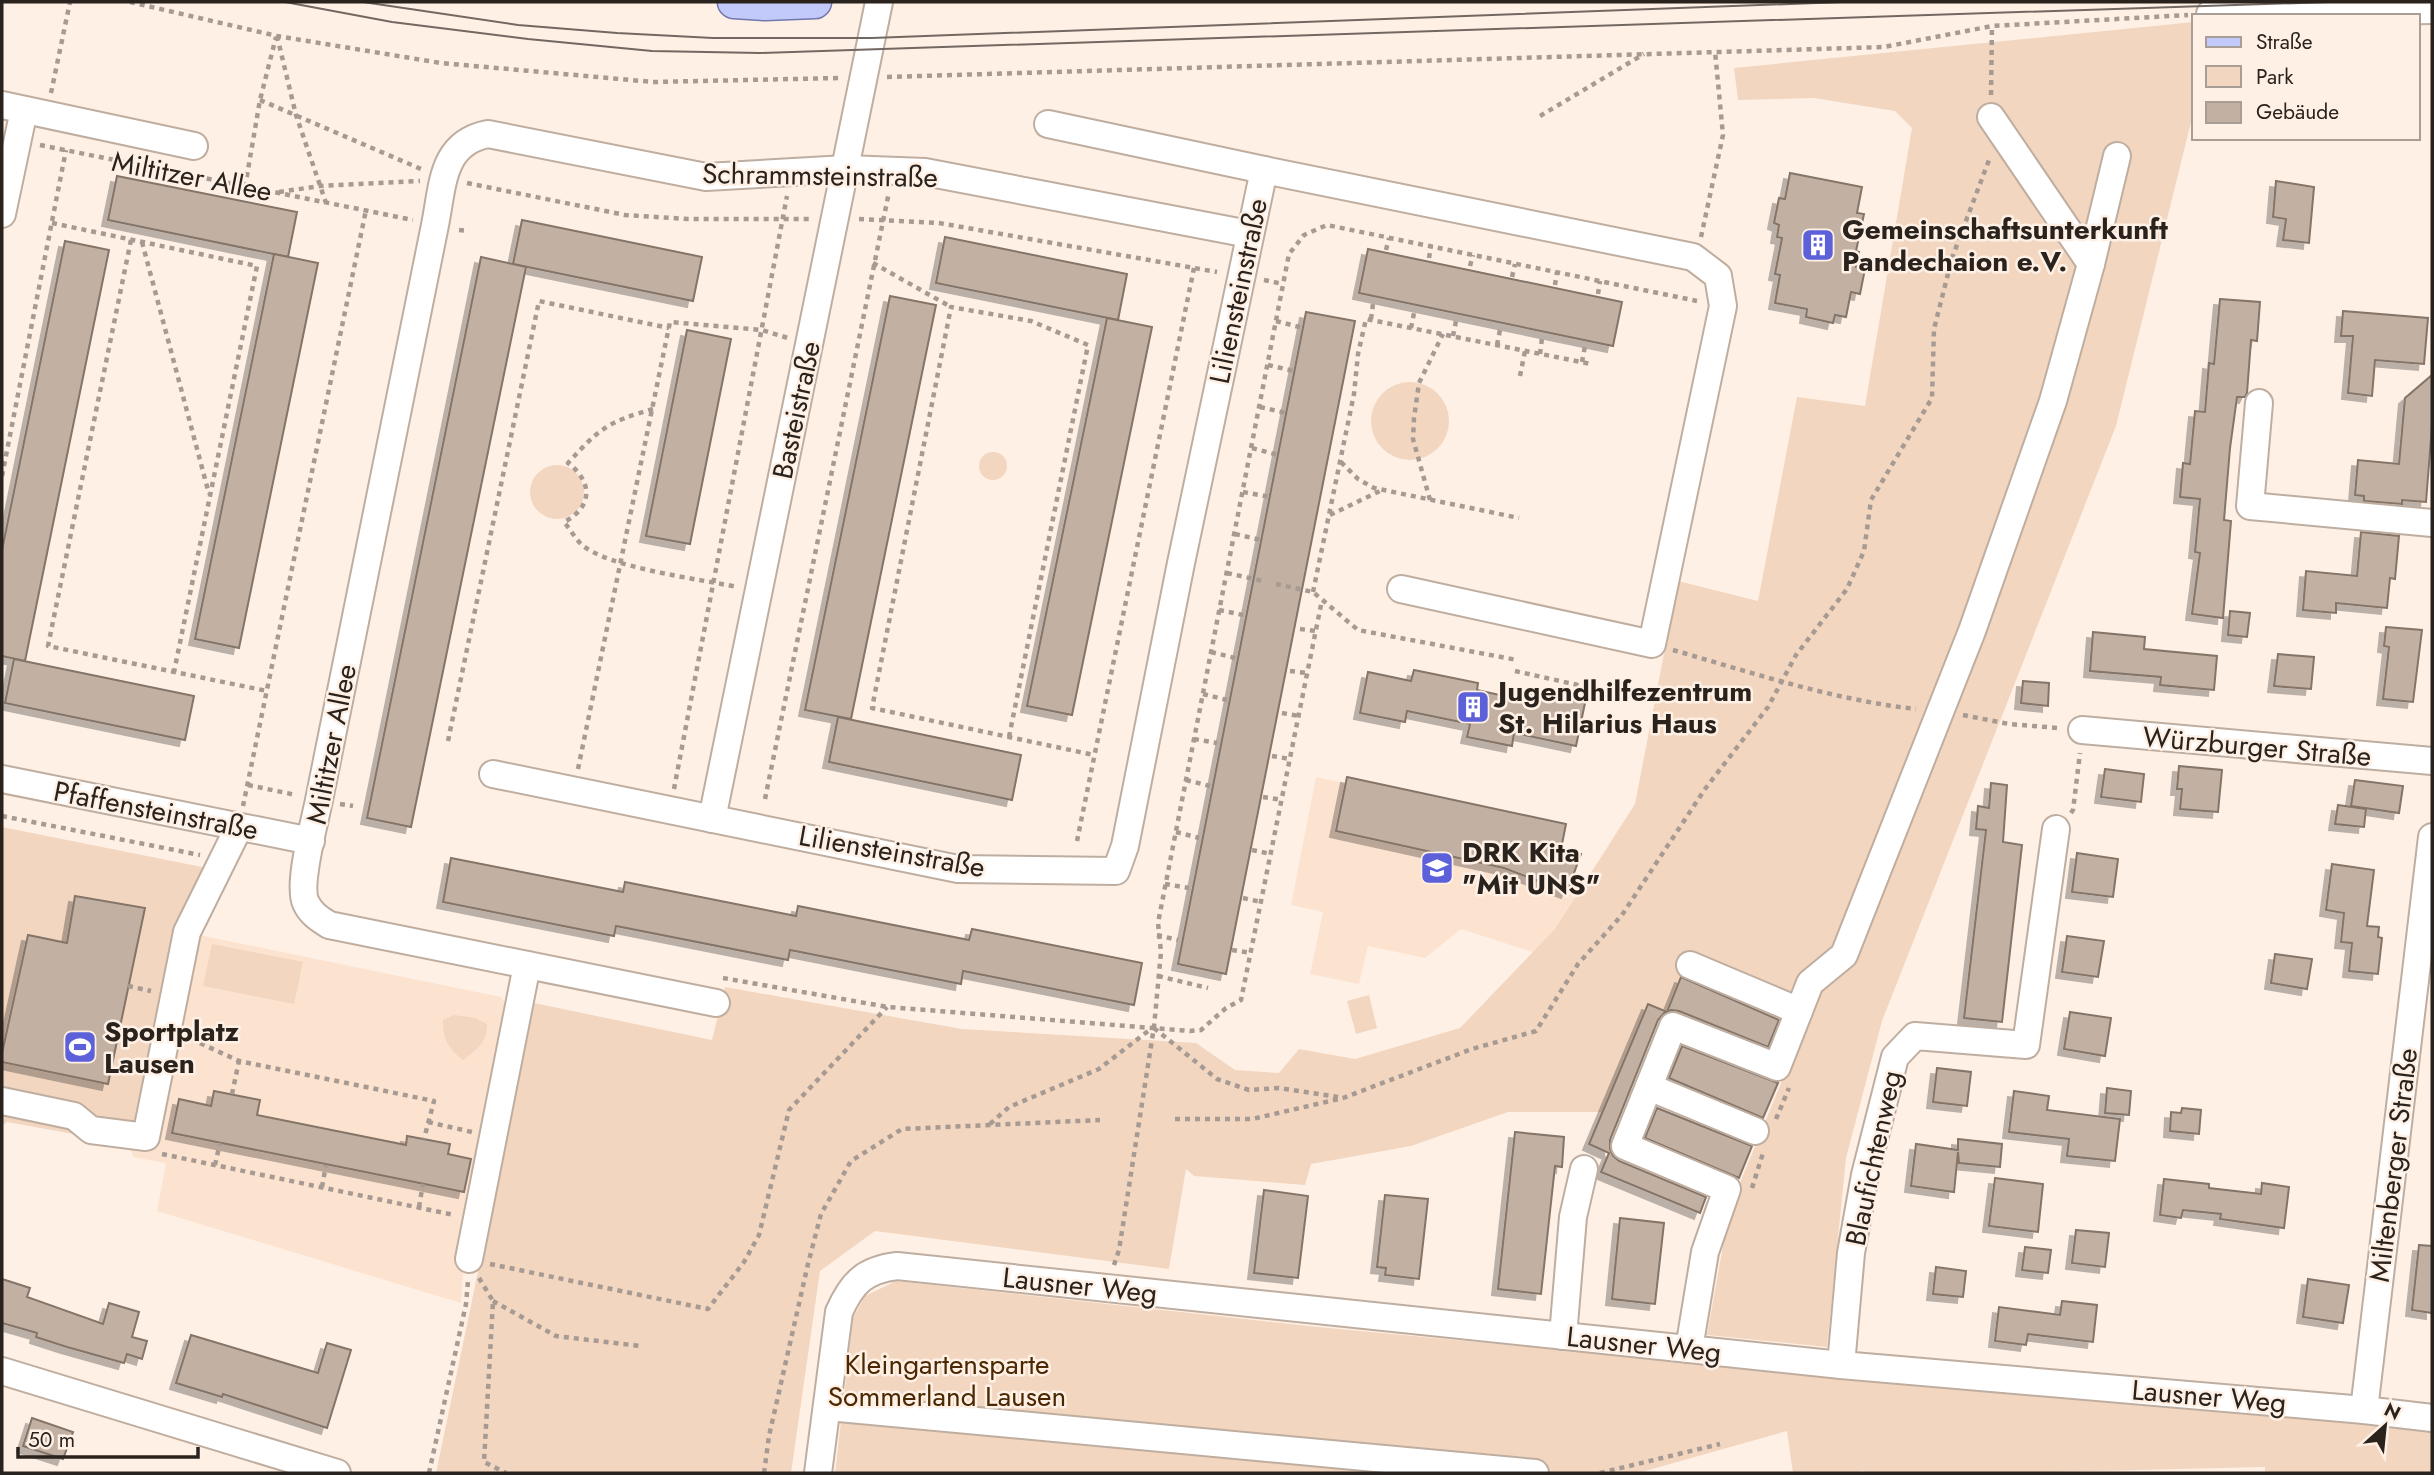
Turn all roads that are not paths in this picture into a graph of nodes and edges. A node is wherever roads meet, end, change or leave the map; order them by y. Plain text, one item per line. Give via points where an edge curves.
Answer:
1 (734, 2) edge
2 (815, 2) edge
3 (879, 2) edge
4 (2432, 10) edge
5 (2210, 14) dead end
6 (24, 110) edge
7 (1991, 117) road end
8 (1048, 124) dead end
9 (194, 146) dead end
10 (2117, 156) dead end
11 (846, 169) junction
12 (1264, 170) junction
13 (446, 173) joint
14 (2, 214) edge
15 (1249, 234) junction
16 (2091, 264) junction
17 (2259, 403) dead end
18 (2432, 523) edge
19 (1401, 589) dead end
20 (2082, 730) road end
21 (2432, 761) edge
22 (493, 774) dead end
23 (2, 779) edge
24 (712, 819) junction
25 (239, 827) junction
26 (2056, 830) road end
27 (2432, 837) edge
28 (311, 841) junction
29 (527, 965) junction
30 (1690, 965) dead end
31 (716, 1003) road end
32 (1799, 1011) junction
33 (1648, 1087) junction
34 (2, 1101) edge
35 (1765, 1133) road end
36 (1584, 1169) dead end
37 (469, 1259) road end
38 (1563, 1336) junction
39 (1689, 1349) junction
40 (1841, 1364) junction
41 (2, 1371) edge
42 (828, 1407) junction
43 (2364, 1410) junction
44 (2432, 1418) edge
45 (337, 1473) edge
46 (818, 1473) edge
47 (1535, 1473) edge

1 - 2 main road
3 - 11 street, Basteistraße
4 - 5 street
6 - 9 street, Miltitzer Allee
6 - 14 street
7 - 16 street
8 - 12 street
10 - 16 street
11 - 13 street, Schrammsteinstraße via 706,177 488,134 462,144 453,153
11 - 15 street, Schrammsteinstraße via 925,172
11 - 24 street, Basteistraße
12 - 15 street, Liliensteinstraße
12 - 19 street, Liliensteinstraße via 1693,257 1718,276 1723,306 1652,644
13 - 28 street, Miltitzer Allee
15 - 24 street, Liliensteinstraße via 1125,846 1116,871 958,869
16 - 32 street via 2053,401 1972,631 1844,956 1810,984
17 - 18 street via 2250,506
20 - 21 street, Würzburger Straße
22 - 24 street, Liliensteinstraße
23 - 25 street, Pfaffensteinstraße
25 - 28 street, Pfaffensteinstraße
25 - 34 street via 187,932 146,1137 91,1130 74,1116
26 - 40 street, Blaufichtenweg via 2026,1045 1914,1036 1895,1057 1858,1214
27 - 43 street, Miltenberger Straße
28 - 29 street, Miltitzer Allee via 304,900 313,914 330,925
29 - 31 street, Miltitzer Allee
29 - 37 street
30 - 32 street
32 - 33 street via 1777,1067 1673,1026
33 - 35 street
33 - 39 street via 1625,1146 1727,1189 1704,1252
36 - 38 street via 1573,1217
38 - 39 street, Lausner Weg
38 - 42 street, Lausner Weg via 897,1266 860,1279 847,1294 839,1312
39 - 40 street, Lausner Weg
40 - 43 street, Lausner Weg
41 - 45 street
42 - 46 street
42 - 47 street
43 - 44 street, Lausner Weg

